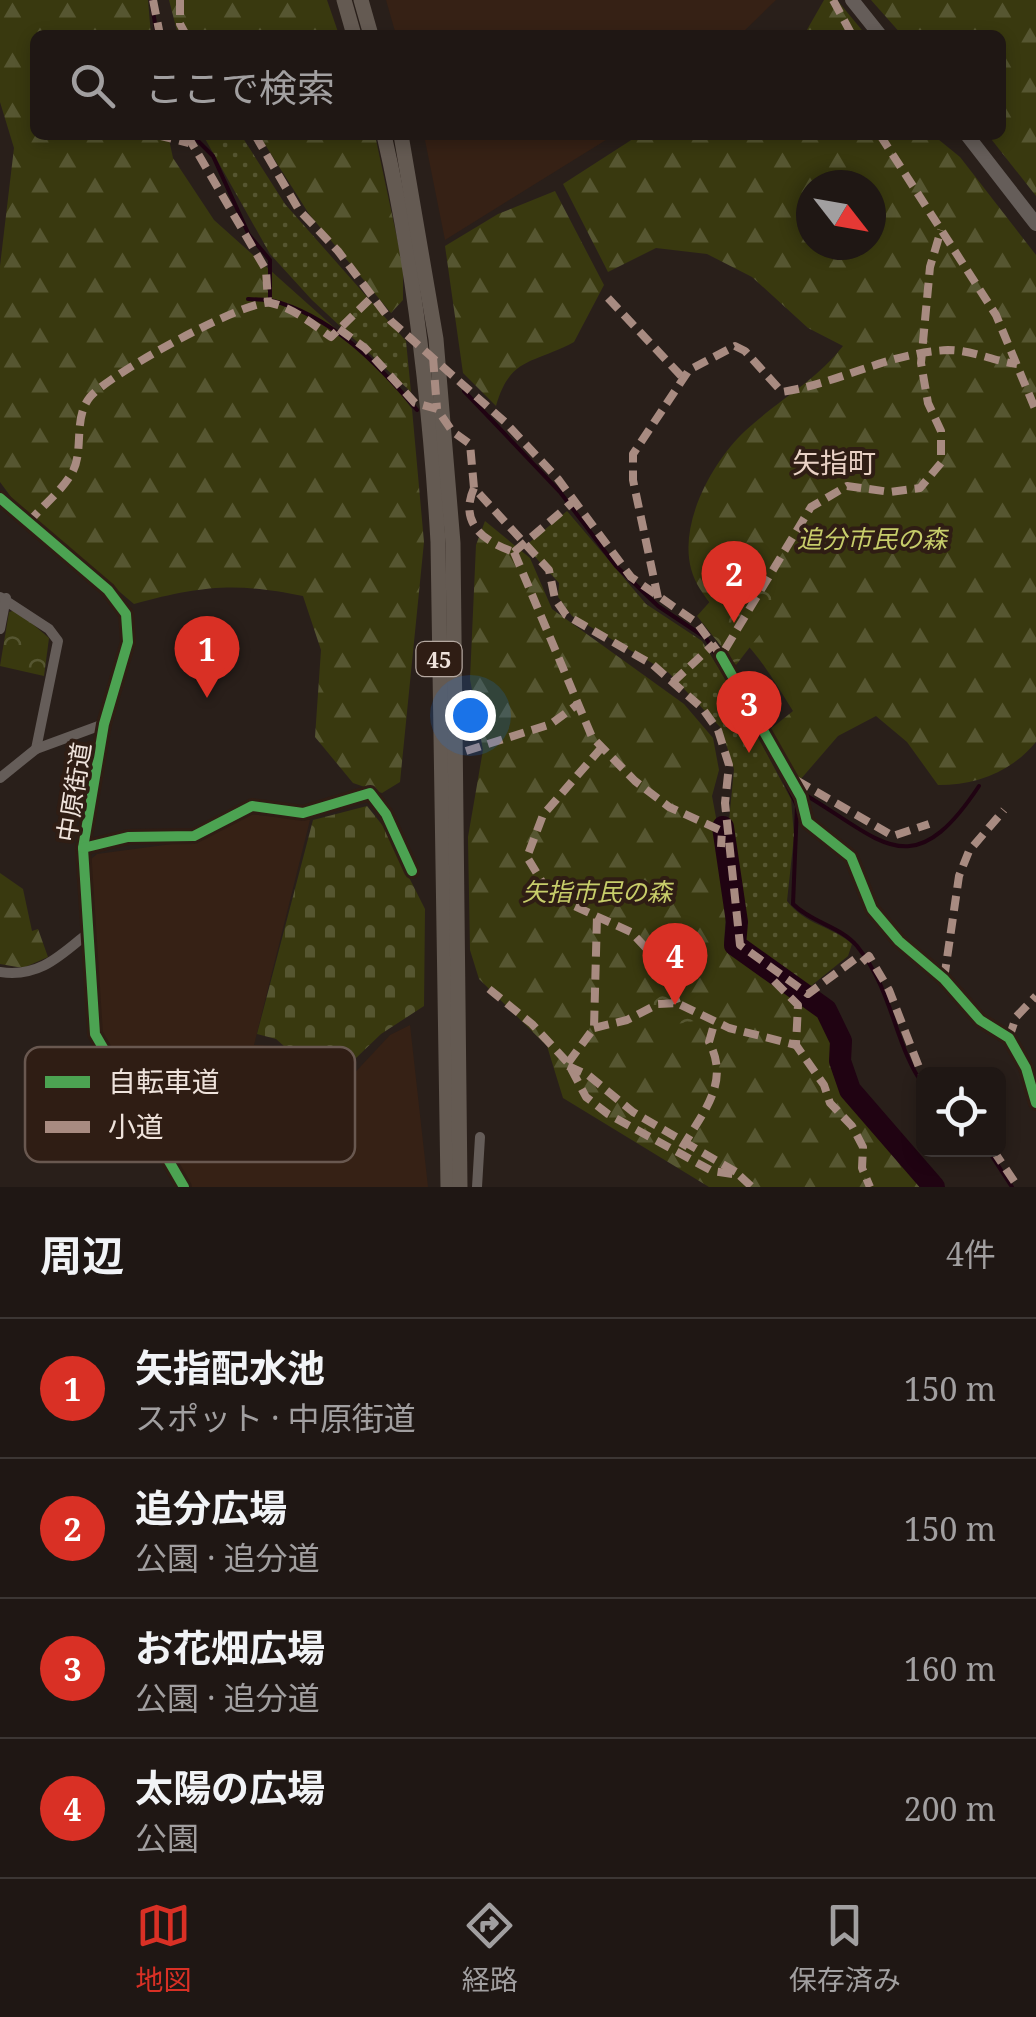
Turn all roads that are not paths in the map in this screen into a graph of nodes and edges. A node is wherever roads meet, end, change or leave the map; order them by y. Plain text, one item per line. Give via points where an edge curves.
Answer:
1 (344, 0) edge
2 (360, 0) edge
3 (852, 0) edge
4 (353, 30) edge
5 (369, 30) edge
6 (876, 30) edge
7 (385, 140) edge
8 (402, 140) edge
9 (972, 140) edge
10 (1036, 224) edge
11 (1, 503) edge
12 (3, 597) edge
13 (0, 630) edge
14 (721, 656) dead end
15 (104, 724) junction
16 (36, 749) junction
17 (0, 778) edge
18 (83, 848) junction
19 (412, 872) dead end
20 (88, 933) junction
21 (0, 972) edge
22 (103, 1047) edge
23 (1036, 1103) edge
24 (480, 1137) dead end
25 (169, 1162) edge
26 (184, 1187) edge
27 (448, 1187) edge
28 (460, 1187) edge
29 (477, 1187) edge

1 - 4 main road
2 - 5 main road
3 - 6 street
7 - 27 main road, 45 via 419,327 435,481
8 - 28 main road, 45 via 436,339 454,543
9 - 10 street
11 - 15 street, 中原街道 via 108,590 126,614 128,642
12 - 13 street
12 - 16 street via 58,641
14 - 23 street via 801,797 807,822 852,857 872,909 899,941 980,1020 1009,1038
15 - 16 street
15 - 18 street, 中原街道
16 - 17 street
18 - 19 street via 128,836 194,836 252,806 304,813 370,793
18 - 20 street, 中原街道
20 - 21 street via 45,968
20 - 22 street, 中原街道 via 95,1034
24 - 29 street
25 - 26 street, 中原街道

